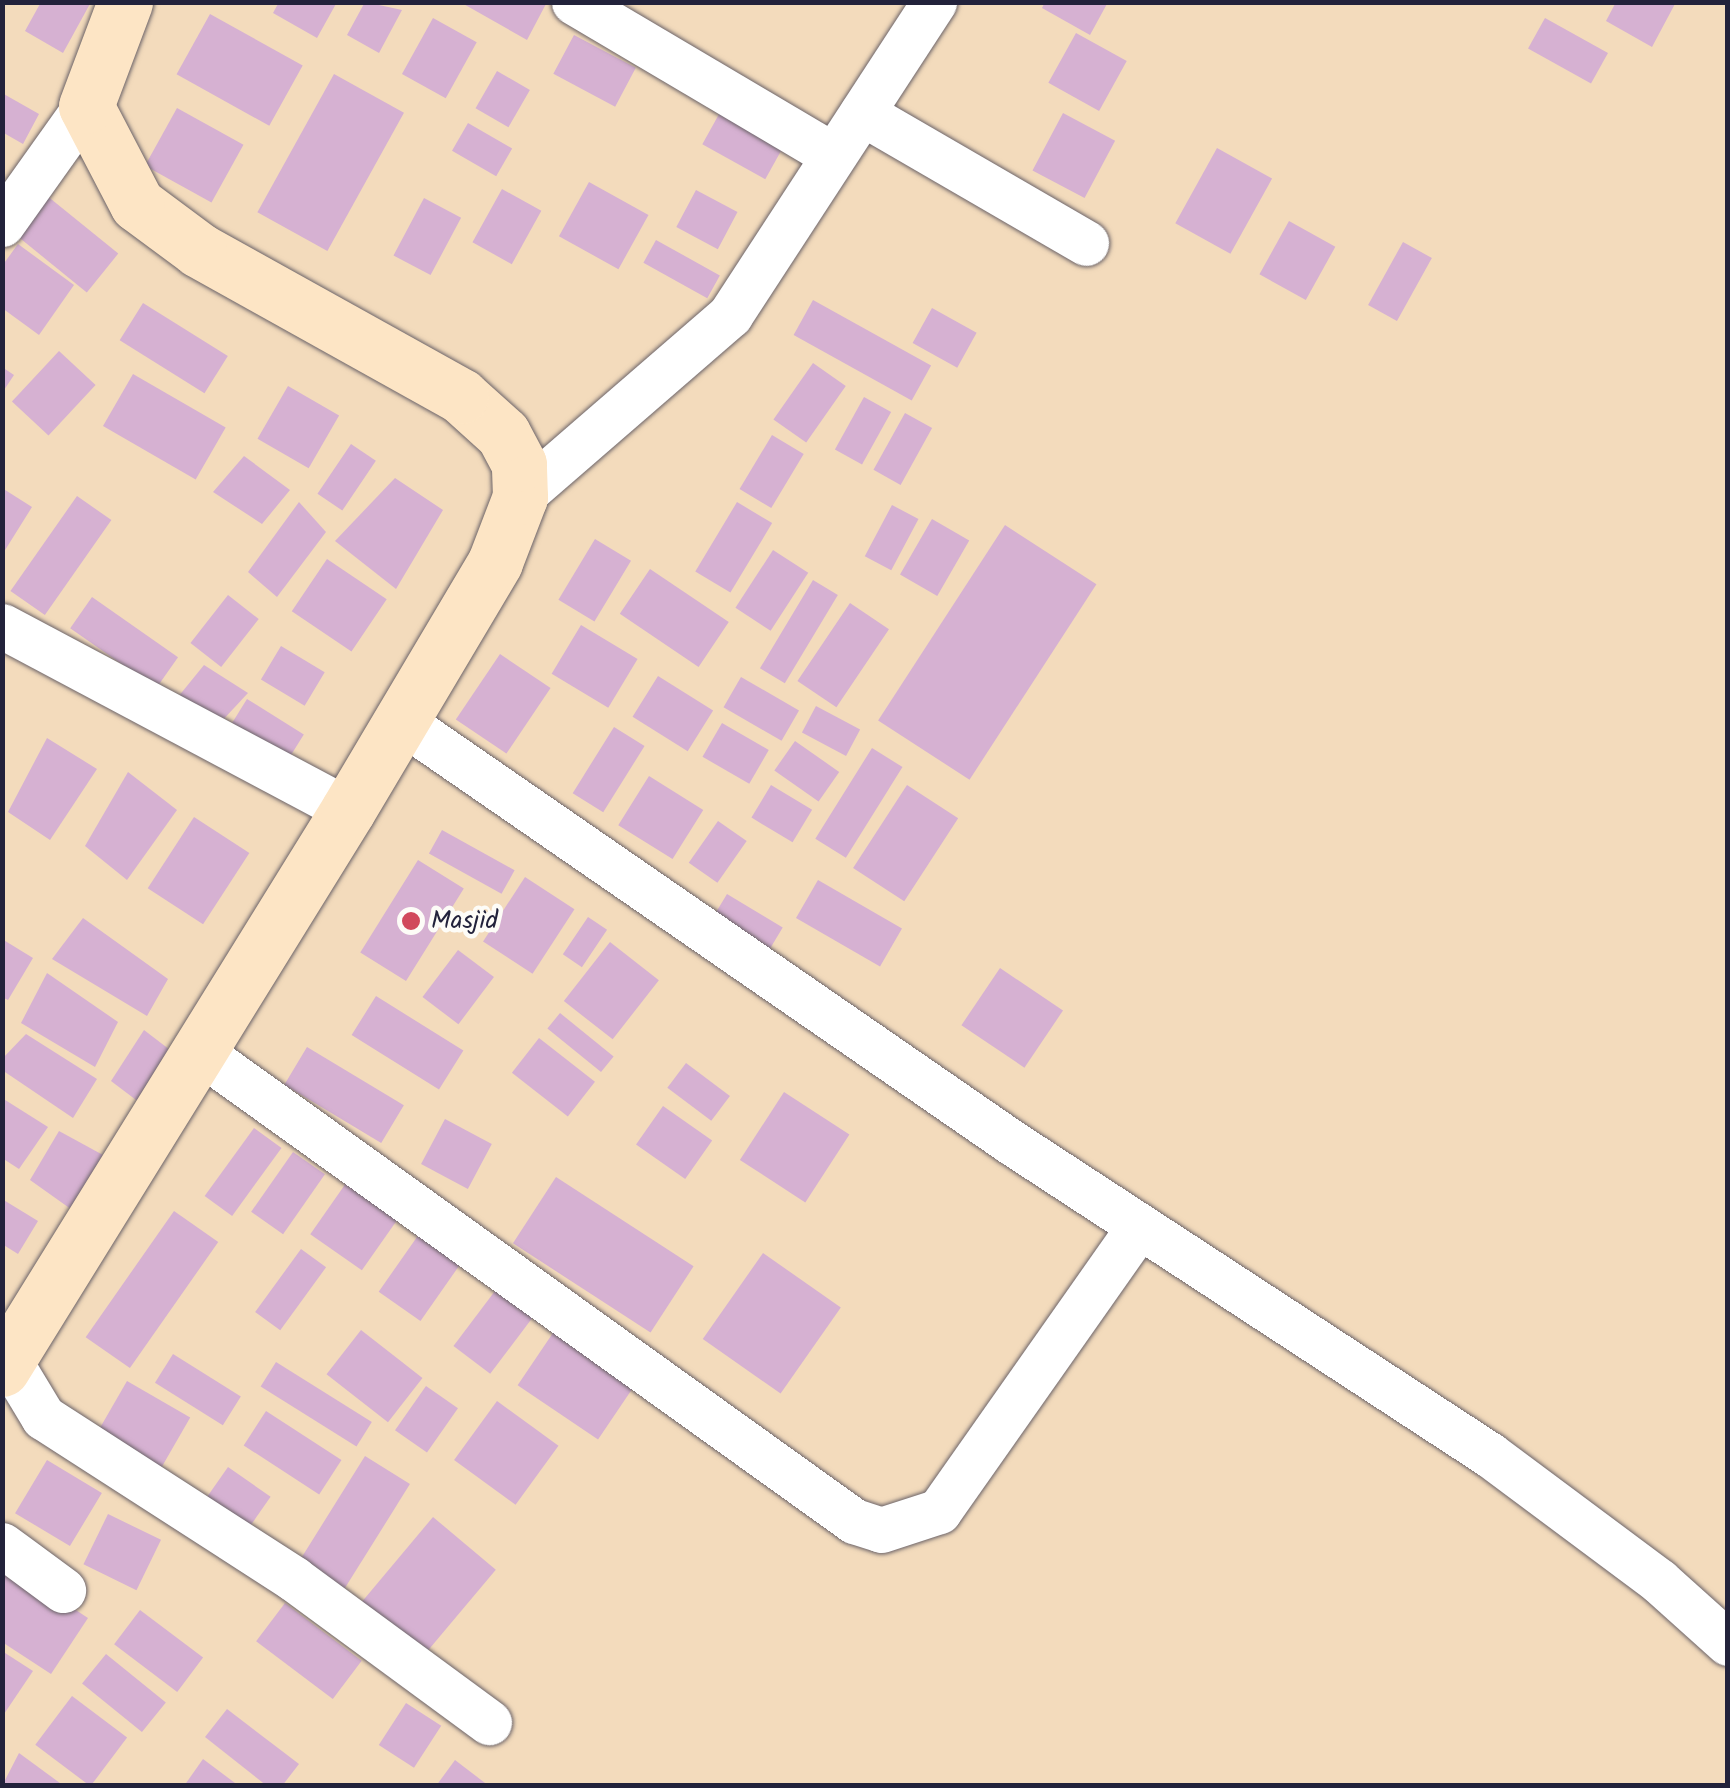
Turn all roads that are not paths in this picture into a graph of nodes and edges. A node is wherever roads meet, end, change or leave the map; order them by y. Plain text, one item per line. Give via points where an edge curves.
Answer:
1 (125, 2) edge
2 (574, 2) edge
3 (934, 2) edge
4 (86, 106) junction
5 (862, 113) junction
6 (834, 155) junction
7 (2, 224) edge
8 (1086, 242) dead end
9 (520, 498) junction
10 (2, 626) edge
11 (401, 721) junction
12 (348, 810) junction
13 (200, 1052) junction
14 (1139, 1226) junction
15 (5, 1364) edge
16 (2, 1544) edge
17 (63, 1590) dead end
18 (1728, 1644) edge
19 (488, 1722) dead end

1 - 4 street
2 - 6 street
3 - 5 street
4 - 7 street
4 - 9 street via 137,204 199,250 461,396 503,434 518,464
5 - 6 street
5 - 8 street
6 - 9 street via 730,315
9 - 11 street via 496,562
10 - 12 street
11 - 12 street
11 - 14 street
12 - 13 street
13 - 14 street via 854,1521 881,1530 939,1511
13 - 15 street
14 - 18 street via 1490,1455 1659,1581
15 - 19 street via 43,1418 294,1579
16 - 17 street

